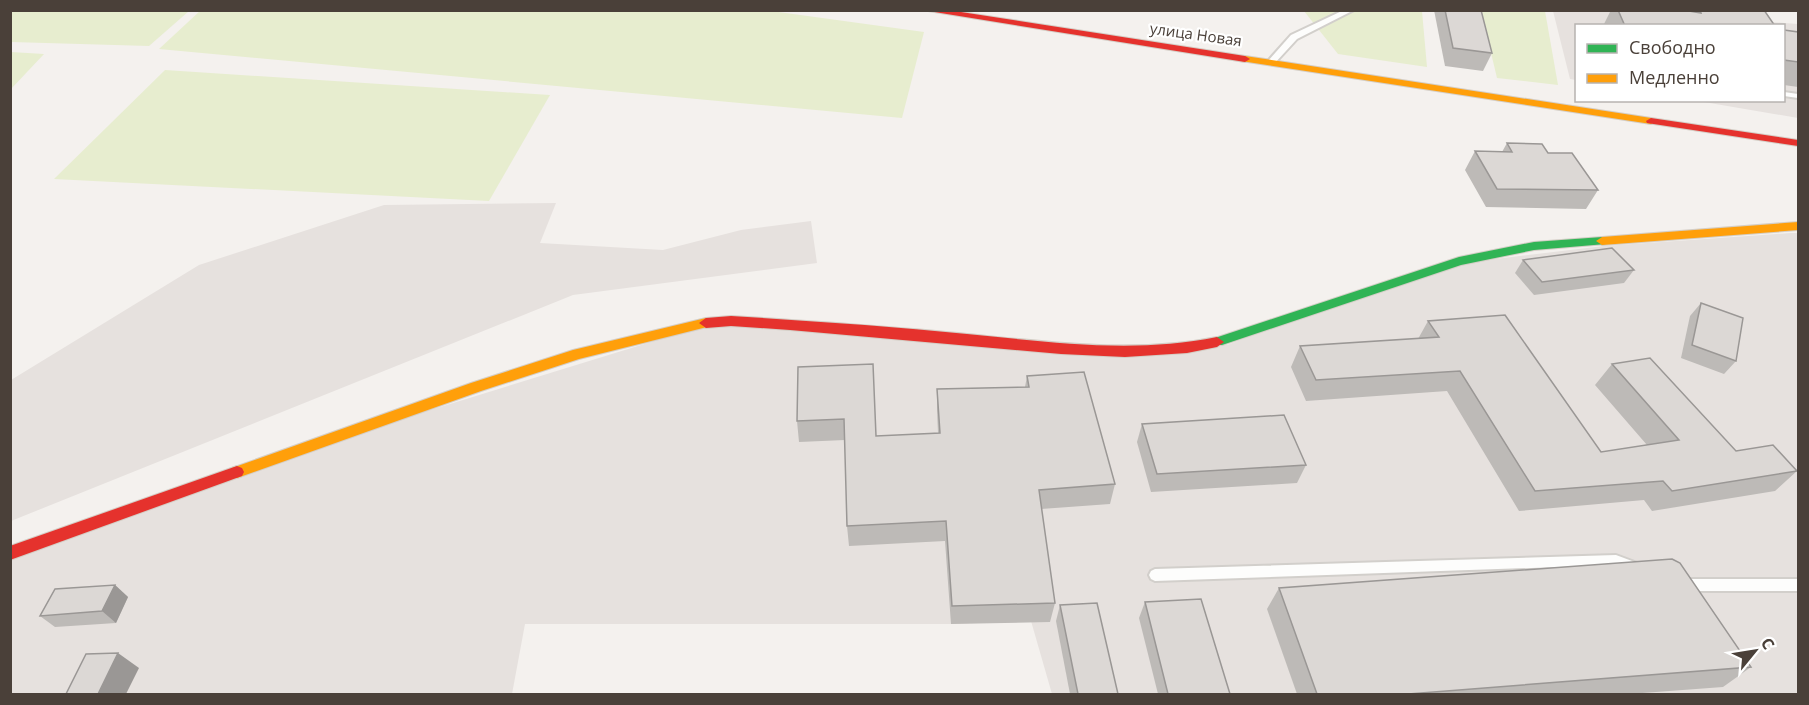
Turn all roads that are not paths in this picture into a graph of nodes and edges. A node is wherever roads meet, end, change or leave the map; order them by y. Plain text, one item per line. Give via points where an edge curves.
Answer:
1 (926, 10) edge
2 (1351, 10) edge
3 (1271, 62) junction
4 (1798, 143) edge
5 (1798, 226) edge
6 (10, 553) edge
7 (1647, 573) edge
8 (1155, 575) dead end
9 (1668, 581) edge
10 (1798, 585) edge

1 - 3 street, улица Новая
2 - 3 lane via 1294,37
3 - 4 street, улица Новая
5 - 6 street via 1534,246 1460,261 1190,349 1067,349 778,323 703,323 578,354
7 - 8 lane via 1616,560
9 - 10 lane via 1678,585

